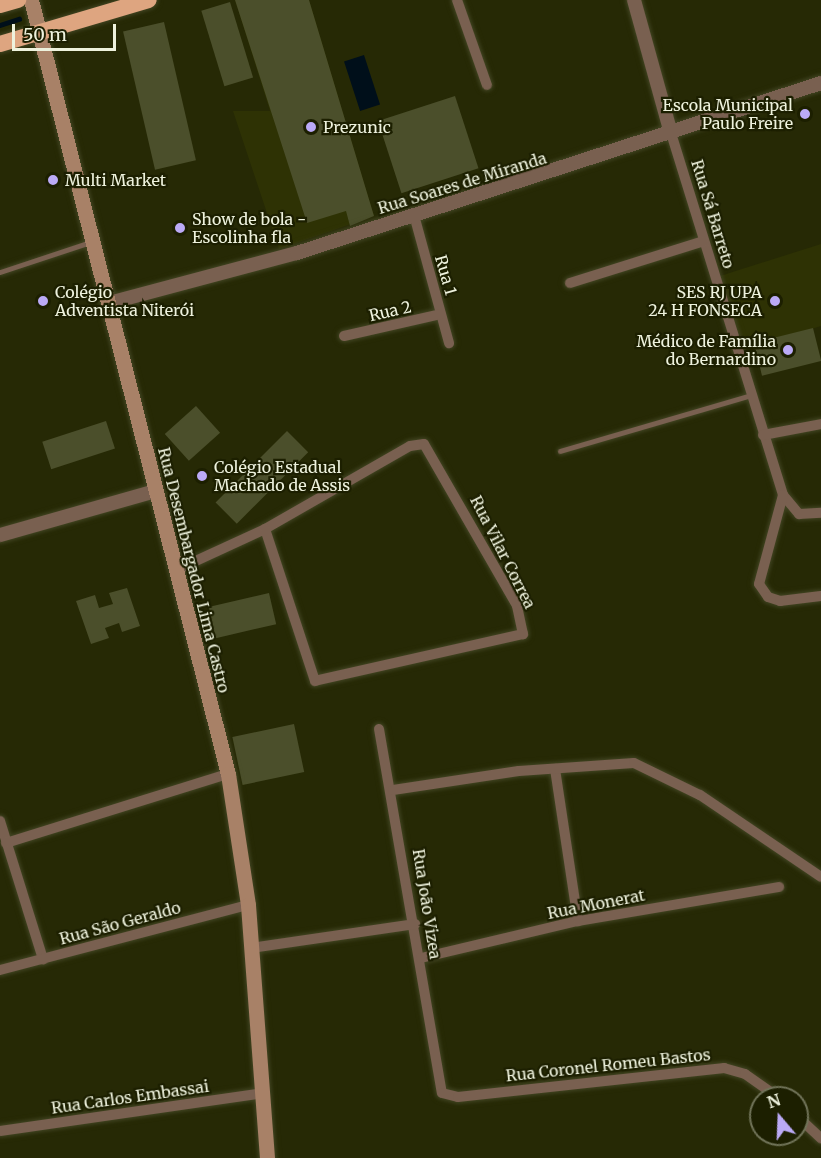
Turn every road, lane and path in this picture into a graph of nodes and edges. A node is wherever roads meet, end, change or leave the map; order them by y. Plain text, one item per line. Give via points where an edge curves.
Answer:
1 (18, 0) edge
2 (31, 0) edge
3 (149, 0) edge
4 (457, 0) edge
5 (634, 0) edge
6 (0, 5) edge
7 (40, 32) junction
8 (0, 44) edge
9 (821, 83) edge
10 (486, 85) dead end
11 (671, 133) junction
12 (414, 215) junction
13 (704, 241) junction
14 (92, 242) junction
15 (0, 272) edge
16 (570, 283) dead end
17 (109, 303) junction
18 (441, 314) junction
19 (344, 336) dead end
20 (449, 343) dead end
21 (751, 395) junction
22 (821, 424) edge
23 (763, 435) junction
24 (560, 451) dead end
25 (155, 491) junction
26 (783, 495) junction
27 (821, 513) edge
28 (265, 529) junction
29 (0, 535) edge
30 (176, 570) junction
31 (821, 596) edge
32 (379, 729) dead end
33 (555, 769) junction
34 (228, 774) junction
35 (393, 790) junction
36 (0, 821) edge
37 (6, 843) junction
38 (5, 858) edge
39 (821, 877) edge
40 (779, 887) dead end
41 (248, 905) junction
42 (578, 921) junction
43 (415, 924) junction
44 (251, 948) junction
45 (43, 958) junction
46 (421, 958) junction
47 (0, 970) edge
48 (438, 1084) joint
49 (762, 1086) edge
50 (264, 1093) junction
51 (809, 1127) edge
52 (0, 1131) edge
53 (821, 1138) edge
54 (267, 1158) edge

1 - 6 highway
2 - 7 main road, Rua Desembargador Lima Castro
3 - 7 highway
4 - 10 street
5 - 11 street, Rua Sá Barreto
7 - 8 highway
7 - 14 main road, Rua Desembargador Lima Castro
9 - 11 street, Rua Soares de Miranda
11 - 12 street, Rua Soares de Miranda
11 - 13 street, Rua Sá Barreto
12 - 17 street, Rua Soares de Miranda
12 - 18 street, Rua 1
13 - 16 street
13 - 21 street, Rua Sá Barreto
14 - 15 lane
14 - 17 main road, Rua Desembargador Lima Castro
17 - 25 main road, Rua Desembargador Lima Castro
18 - 19 street, Rua 2
18 - 20 street, Rua 1
21 - 23 street, Rua Sá Barreto
21 - 24 lane
22 - 23 street
23 - 26 street, Rua Sá Barreto
25 - 29 street
25 - 30 main road, Rua Desembargador Lima Castro
26 - 27 street, Rua Sá Barreto via 799,514
26 - 31 street via 759,584 768,597 780,601
28 - 28 street, Rua Vilar Correa via 410,446 424,444 516,606 523,634 315,681
28 - 30 street, Rua Vilar Correa
30 - 34 main road, Rua Desembargador Lima Castro
32 - 35 street, Rua João Vizea
33 - 35 street
33 - 39 street via 634,763 651,767
33 - 42 street
34 - 37 street
34 - 41 main road, Rua Desembargador Lima Castro
35 - 43 street, Rua João Vizea
36 - 37 street
37 - 38 street
38 - 45 street
40 - 42 street, Rua Monerat
41 - 44 main road, Rua Desembargador Lima Castro
41 - 45 street, Rua São Geraldo
42 - 46 street, Rua Monerat
43 - 44 street
43 - 46 street, Rua João Vizea
44 - 50 main road, Rua Desembargador Lima Castro
45 - 47 street, Rua São Geraldo
46 - 48 street, Rua João Vizea
48 - 49 street, Rua Coronel Romeu Bastos via 447,1096 458,1097 724,1068 745,1074
50 - 52 street, Rua Carlos Embassai
50 - 54 main road, Rua Desembargador Lima Castro
51 - 53 street

